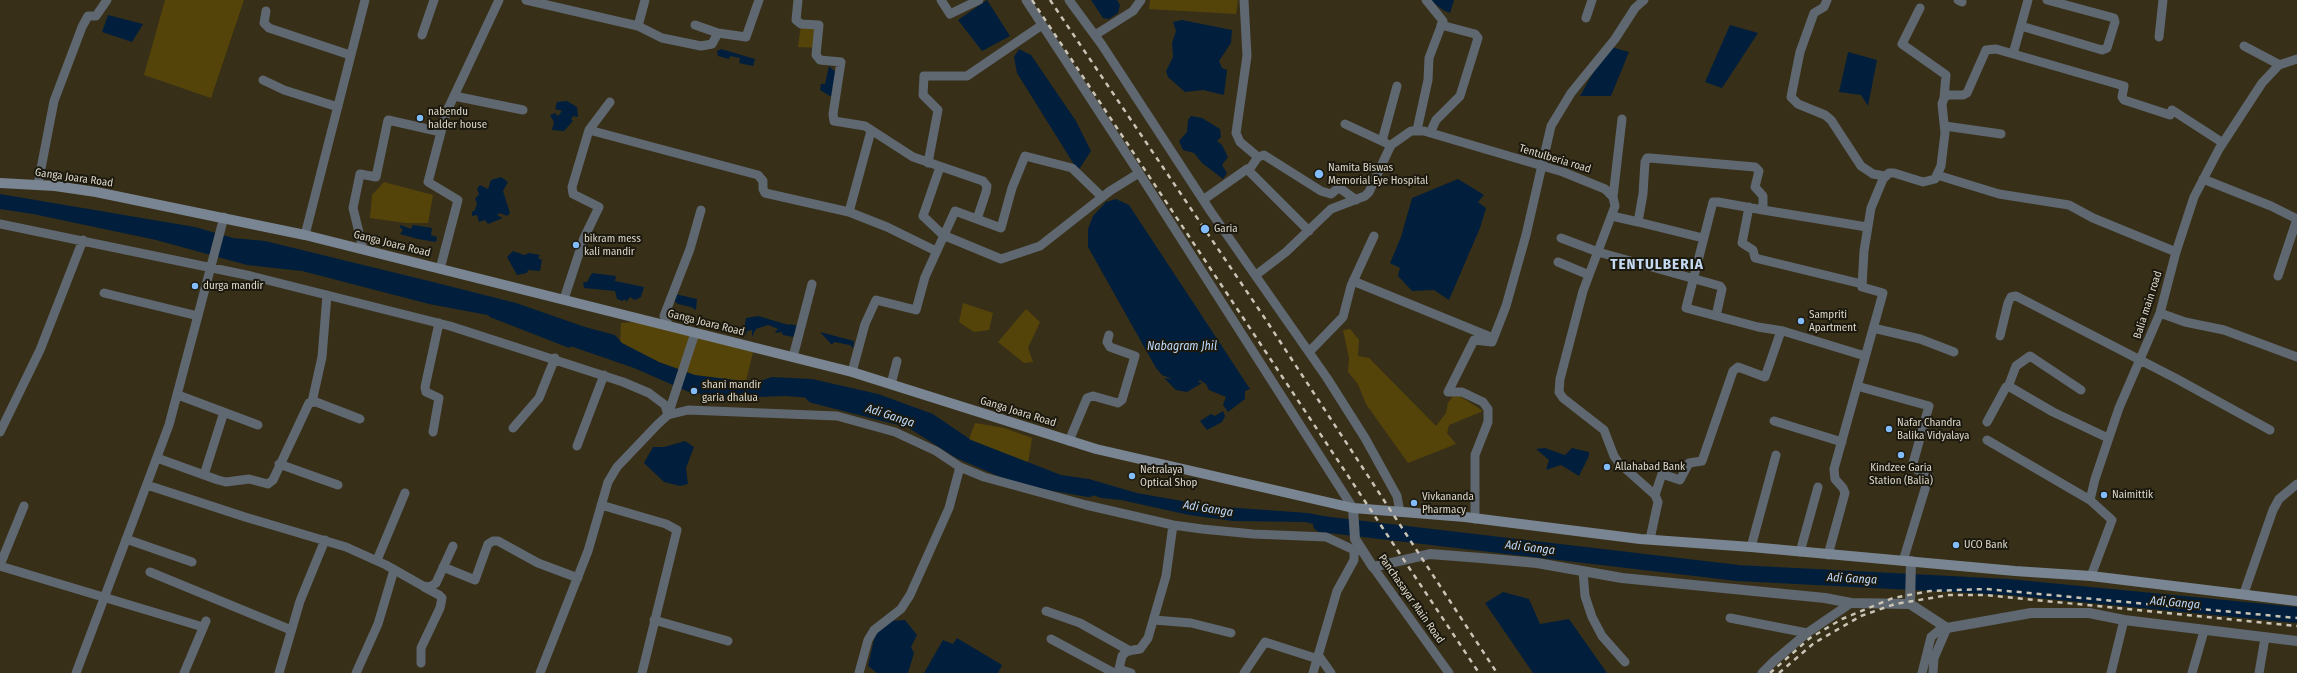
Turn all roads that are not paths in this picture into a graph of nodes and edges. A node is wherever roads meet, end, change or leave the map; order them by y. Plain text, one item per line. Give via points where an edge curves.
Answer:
1 (107, 0) edge
2 (365, 0) edge
3 (434, 0) edge
4 (499, 0) edge
5 (526, 0) edge
6 (645, 0) edge
7 (759, 0) edge
8 (798, 0) edge
9 (940, 0) edge
10 (979, 0) edge
11 (1026, 0) edge
12 (1069, 0) edge
13 (1141, 0) edge
14 (1244, 0) edge
15 (1426, 0) edge
16 (1592, 0) edge
17 (1641, 0) edge
18 (1828, 0) edge
19 (2028, 0) edge
20 (2047, 0) edge
21 (2163, 0) edge
22 (1920, 8) dead end
23 (266, 11) dead end
24 (1586, 18) dead end
25 (1042, 25) junction
26 (1441, 25) junction
27 (638, 26) junction
28 (695, 26) dead end
29 (2020, 26) junction
30 (718, 33) junction
31 (422, 35) dead end
32 (1095, 35) junction
33 (2159, 37) dead end
34 (2244, 46) dead end
35 (2012, 54) junction
36 (350, 55) junction
37 (2297, 59) edge
38 (2280, 65) junction
39 (263, 80) dead end
40 (1397, 86) dead end
41 (454, 96) junction
42 (1944, 98) junction
43 (610, 102) dead end
44 (338, 107) junction
45 (523, 110) dead end
46 (1622, 118) dead end
47 (1345, 124) dead end
48 (1945, 126) junction
49 (590, 130) junction
50 (1417, 130) junction
51 (871, 131) junction
52 (442, 132) junction
53 (1430, 133) junction
54 (2000, 134) dead end
55 (1382, 141) junction
56 (2223, 143) junction
57 (1391, 145) junction
58 (1258, 157) junction
59 (928, 163) junction
60 (1542, 166) junction
61 (940, 167) junction
62 (1249, 170) junction
63 (1139, 173) junction
64 (1937, 175) junction
65 (1885, 176) junction
66 (2203, 179) junction
67 (0, 183) edge
68 (38, 184) junction
69 (1102, 197) junction
70 (1613, 197) junction
71 (1203, 200) junction
72 (1356, 200) junction
73 (1749, 207) junction
74 (701, 210) dead end
75 (1763, 210) junction
76 (849, 212) junction
77 (1612, 216) junction
78 (224, 218) junction
79 (977, 219) junction
80 (2297, 219) edge
81 (1638, 222) junction
82 (0, 224) edge
83 (1867, 227) junction
84 (1309, 231) junction
85 (305, 235) junction
86 (943, 235) junction
87 (1374, 236) dead end
88 (1561, 238) dead end
89 (1703, 238) junction
90 (83, 240) junction
91 (363, 249) junction
92 (936, 251) junction
93 (1598, 252) junction
94 (2176, 252) junction
95 (1558, 262) dead end
96 (212, 265) junction
97 (440, 269) junction
98 (1256, 275) junction
99 (1589, 275) junction
100 (2278, 276) dead end
101 (1693, 280) junction
102 (1353, 281) junction
103 (812, 284) dead end
104 (1862, 284) junction
105 (104, 293) dead end
106 (328, 295) junction
107 (564, 299) junction
108 (2160, 313) junction
109 (198, 316) junction
110 (1716, 316) junction
111 (439, 323) junction
112 (669, 326) junction
113 (1873, 328) junction
114 (1781, 331) junction
115 (695, 333) junction
116 (1109, 335) dead end
117 (2000, 336) dead end
118 (1493, 338) junction
119 (1309, 352) junction
120 (1954, 352) dead end
121 (1865, 356) junction
122 (793, 357) junction
123 (2297, 357) edge
124 (555, 358) junction
125 (897, 361) dead end
126 (2141, 362) junction
127 (852, 372) junction
128 (604, 375) junction
129 (891, 384) junction
130 (1857, 386) junction
131 (2008, 387) junction
132 (2082, 390) dead end
133 (178, 395) junction
134 (312, 402) junction
135 (224, 412) junction
136 (668, 415) junction
137 (360, 419) dead end
138 (1774, 421) dead end
139 (1987, 422) dead end
140 (258, 425) dead end
141 (513, 428) dead end
142 (2270, 430) dead end
143 (0, 432) edge
144 (433, 432) dead end
145 (2108, 438) junction
146 (1986, 440) dead end
147 (1069, 441) junction
148 (1842, 442) junction
149 (576, 446) dead end
150 (1776, 455) dead end
151 (157, 458) junction
152 (279, 464) junction
153 (960, 467) junction
154 (204, 475) junction
155 (2297, 484) edge
156 (147, 485) junction
157 (338, 485) dead end
158 (1818, 487) dead end
159 (405, 493) dead end
160 (1655, 495) junction
161 (2090, 500) junction
162 (601, 505) junction
163 (24, 506) dead end
164 (1353, 508) junction
165 (1400, 512) junction
166 (1475, 518) junction
167 (1172, 524) junction
168 (126, 539) junction
169 (1650, 539) junction
170 (325, 540) junction
171 (453, 546) dead end
172 (1751, 547) junction
173 (1358, 550) junction
174 (1800, 552) junction
175 (1828, 555) junction
176 (377, 560) junction
177 (1907, 561) junction
178 (192, 562) dead end
179 (0, 565) edge
180 (444, 567) junction
181 (1373, 567) junction
182 (394, 570) junction
183 (1583, 571) junction
184 (150, 572) dead end
185 (2092, 576) junction
186 (578, 578) junction
187 (423, 586) junction
188 (2244, 593) junction
189 (104, 598) junction
190 (2297, 601) edge
191 (1851, 603) junction
192 (1910, 604) junction
193 (1046, 611) dead end
194 (1730, 618) dead end
195 (654, 620) junction
196 (1154, 620) junction
197 (2124, 620) junction
198 (1945, 627) junction
199 (291, 630) junction
200 (2204, 631) junction
201 (1232, 633) dead end
202 (1807, 633) junction
203 (2265, 638) junction
204 (1051, 639) dead end
205 (728, 641) dead end
206 (2297, 641) edge
207 (1130, 651) junction
208 (1318, 658) junction
209 (1625, 662) dead end
210 (421, 663) dead end
211 (1117, 672) edge
212 (76, 673) edge
213 (184, 673) edge
214 (279, 673) edge
215 (356, 673) edge
216 (540, 673) edge
217 (642, 673) edge
218 (859, 673) edge
219 (1131, 673) edge
220 (1244, 673) edge
221 (1312, 673) edge
222 (1331, 673) edge
223 (1449, 673) edge
224 (1762, 673) edge
225 (1922, 673) edge
226 (1933, 673) edge
227 (2111, 673) edge
228 (2192, 673) edge
229 (2259, 673) edge

1 - 68 street via 96,16 88,16 79,34 54,101
2 - 36 street
3 - 31 street
4 - 41 street
5 - 27 street
6 - 27 street
7 - 30 street via 746,37
8 - 51 street via 796,20 801,24 819,25 816,55 820,60 841,62 834,121 854,124
9 - 10 street via 950,14
11 - 25 street
12 - 32 street
13 - 32 street via 1133,11
14 - 58 street via 1246,56 1236,133 1240,142
15 - 26 street via 1440,17
16 - 24 street
17 - 60 street via 1559,111 1551,126
18 - 65 street via 1824,7 1814,13 1800,52 1791,97 1798,104 1831,120 1861,166 1873,174
19 - 29 street
20 - 29 street via 2114,18 2107,48 2102,50
21 - 33 street
22 - 42 street via 1902,44 1946,74
23 - 36 street via 264,23 268,28
25 - 59 street via 967,76 924,76 923,95 938,110
25 - 63 street
26 - 50 street via 1429,58 1428,80
26 - 53 street via 1475,34 1478,38 1460,96 1436,120
27 - 30 street via 662,38 701,46 712,44
28 - 30 street
29 - 35 street
32 - 71 street
34 - 38 street
35 - 42 street via 1996,49 1986,50 1967,93 1948,95
35 - 56 street via 2124,86 2124,100 2170,115 2172,110
36 - 44 street
37 - 38 street, Balia main road
38 - 56 street, Balia main road via 2262,83
39 - 44 street via 284,90
40 - 55 street
41 - 45 street
41 - 52 street
42 - 48 street via 1942,104
43 - 49 street
44 - 85 street
46 - 70 street
47 - 55 street
48 - 54 street
48 - 64 street via 1941,166
49 - 76 street via 758,175 764,181 765,193
49 - 107 street via 572,187 574,194 599,207 584,238
50 - 53 street, Tentulberia road
50 - 57 street via 1404,135
51 - 59 street
51 - 76 street
52 - 91 street via 388,120 376,177 360,174 353,208
52 - 97 street via 428,182 458,200
53 - 60 street, Tentulberia road
55 - 57 street
56 - 66 street, Balia main road
57 - 72 street via 1369,192
58 - 62 street
58 - 72 street via 1267,157 1321,191 1331,194 1338,188
59 - 61 street
60 - 70 street, Tentulberia road via 1591,182 1605,189
60 - 118 street via 1518,264 1506,306
61 - 79 street via 983,181 986,186
61 - 86 street via 922,216
62 - 71 street via 1245,169
62 - 84 street
63 - 69 street
63 - 164 street
64 - 65 street via 1935,179 1923,182 1894,173
64 - 94 street via 1999,194 2069,205 2093,218
65 - 83 street via 1871,208
66 - 80 street
66 - 94 street, Balia main road
67 - 68 main road, Ganga Joara Road
68 - 78 main road, Ganga Joara Road via 96,192
69 - 79 street via 1072,168 1025,156 1012,188 1001,228
69 - 86 street via 1040,246 1001,259
70 - 77 street via 1615,206
71 - 98 street
72 - 84 street via 1331,209
73 - 75 street
73 - 89 street via 1712,202
73 - 104 street via 1742,243 1753,250 1755,258
74 - 112 street via 690,249 664,316
75 - 81 street via 1764,196 1755,187 1759,171 1755,167 1647,158 1644,194
75 - 83 street
76 - 92 street
77 - 81 street
77 - 93 street
78 - 85 main road, Ganga Joara Road
78 - 96 street
79 - 86 street via 955,211
80 - 100 street
81 - 89 street
82 - 90 street
83 - 104 street
84 - 98 street
85 - 91 main road, Ganga Joara Road
86 - 92 street
87 - 102 street
88 - 93 street
89 - 101 street
90 - 96 street
90 - 143 street via 40,350
91 - 97 main road, Ganga Joara Road
92 - 127 street via 925,277 916,310 876,300 865,324
93 - 99 street
93 - 101 street
94 - 108 street, Balia main road
95 - 99 street
96 - 106 street
96 - 109 street
97 - 107 main road, Ganga Joara Road
98 - 119 street
99 - 160 street via 1567,352 1559,392 1563,398 1604,430 1619,464
101 - 110 street via 1721,287
101 - 110 street via 1686,308
102 - 118 street
102 - 119 street via 1343,317
103 - 122 street
104 - 113 street via 1862,287 1883,293
105 - 109 street
106 - 111 street
106 - 134 street via 322,358
107 - 112 main road, Ganga Joara Road
108 - 123 street via 2185,322 2224,330
108 - 126 street, Balia main road
109 - 133 street
110 - 114 street
111 - 124 street
111 - 144 street via 425,387 426,392 439,398
112 - 115 main road, Ganga Joara Road
113 - 120 street via 1920,339
113 - 121 street
114 - 121 street
114 - 160 street via 1765,377 1738,367 1733,371 1702,461 1689,463 1680,480 1662,474
115 - 122 main road, Ganga Joara Road
115 - 136 street
116 - 147 street via 1107,342 1110,347 1135,356 1122,400 1118,403 1093,396 1087,398
117 - 126 street via 2008,302 2011,297 2016,296
118 - 166 street via 1492,342 1474,340 1448,392 1462,392 1483,402 1488,409 1488,422 1475,455
119 - 165 street via 1365,438 1397,496
121 - 130 street
122 - 127 main road, Ganga Joara Road
124 - 128 street
124 - 141 street via 539,398
125 - 129 street
126 - 142 street
126 - 145 street, Balia main road via 2127,388
127 - 129 main road, Ganga Joara Road
128 - 136 street via 649,393 665,405
128 - 149 street
129 - 147 main road, Ganga Joara Road
130 - 148 street
130 - 177 street via 1929,406 1912,467 1929,476
131 - 132 street via 2016,366 2030,356
131 - 139 street
131 - 145 street
133 - 135 street
133 - 151 street
134 - 137 street
134 - 152 street via 306,408
135 - 140 street
135 - 154 street
136 - 153 street via 706,409 837,416 895,432 936,451
136 - 162 street via 617,467 608,482
138 - 148 street
145 - 161 street, Balia main road
146 - 161 street
147 - 164 main road, Ganga Joara Road
148 - 175 street via 1834,475 1845,493
150 - 172 street
151 - 154 street
151 - 156 street
152 - 154 street via 273,480 268,484 243,479 226,482
152 - 157 street
153 - 167 street via 984,477 1086,505
153 - 218 street via 949,508 910,595 901,609 874,630 868,640
155 - 188 street via 2279,499 2273,510
156 - 168 street
156 - 170 street via 246,518
158 - 174 street
159 - 176 street
160 - 169 street via 1658,502
161 - 185 street via 2112,520
162 - 186 street
162 - 195 street via 666,524 677,530
163 - 179 street
164 - 165 main road, Ganga Joara Road
164 - 173 street, Panchasayar Main Road
165 - 166 main road, Ganga Joara Road
166 - 169 main road, Ganga Joara Road
167 - 173 street via 1253,534 1326,537
167 - 196 street via 1166,576
168 - 178 street
168 - 189 street
169 - 172 main road, Ganga Joara Road
170 - 176 street
170 - 199 street
171 - 180 street
172 - 174 main road, Ganga Joara Road
173 - 181 street, Panchasayar Main Road
173 - 208 street via 1337,592
174 - 175 main road, Ganga Joara Road
175 - 177 main road, Ganga Joara Road
176 - 182 street
177 - 185 main road, Ganga Joara Road
177 - 192 street
179 - 189 street
180 - 186 street via 476,580 488,544 498,541 538,563
180 - 187 street via 436,583 430,587
181 - 183 street via 1430,554 1537,563
181 - 223 street, Panchasayar Main Road
182 - 187 street
182 - 215 street via 378,624
183 - 191 street via 1630,579 1825,598
183 - 209 street via 1585,596 1592,617 1602,636
184 - 199 street
185 - 188 main road, Ganga Joara Road
186 - 216 street
187 - 210 street via 442,598 440,608 421,648
188 - 190 main road, Ganga Joara Road
189 - 212 street
189 - 213 street via 204,624
191 - 192 street
191 - 202 street
192 - 198 street
193 - 207 street via 1080,623
194 - 202 street
195 - 205 street
195 - 217 street
196 - 201 street via 1192,623
196 - 207 street via 1144,646
197 - 198 street via 2089,613 2031,613
197 - 200 street
197 - 227 street
198 - 225 street via 1932,638
198 - 226 street via 1934,658
199 - 214 street
200 - 203 street
200 - 228 street
202 - 224 street
203 - 206 street
203 - 229 street
204 - 211 street
207 - 211 street via 1122,656
208 - 220 street via 1265,642
208 - 221 street
208 - 222 street
211 - 219 street

